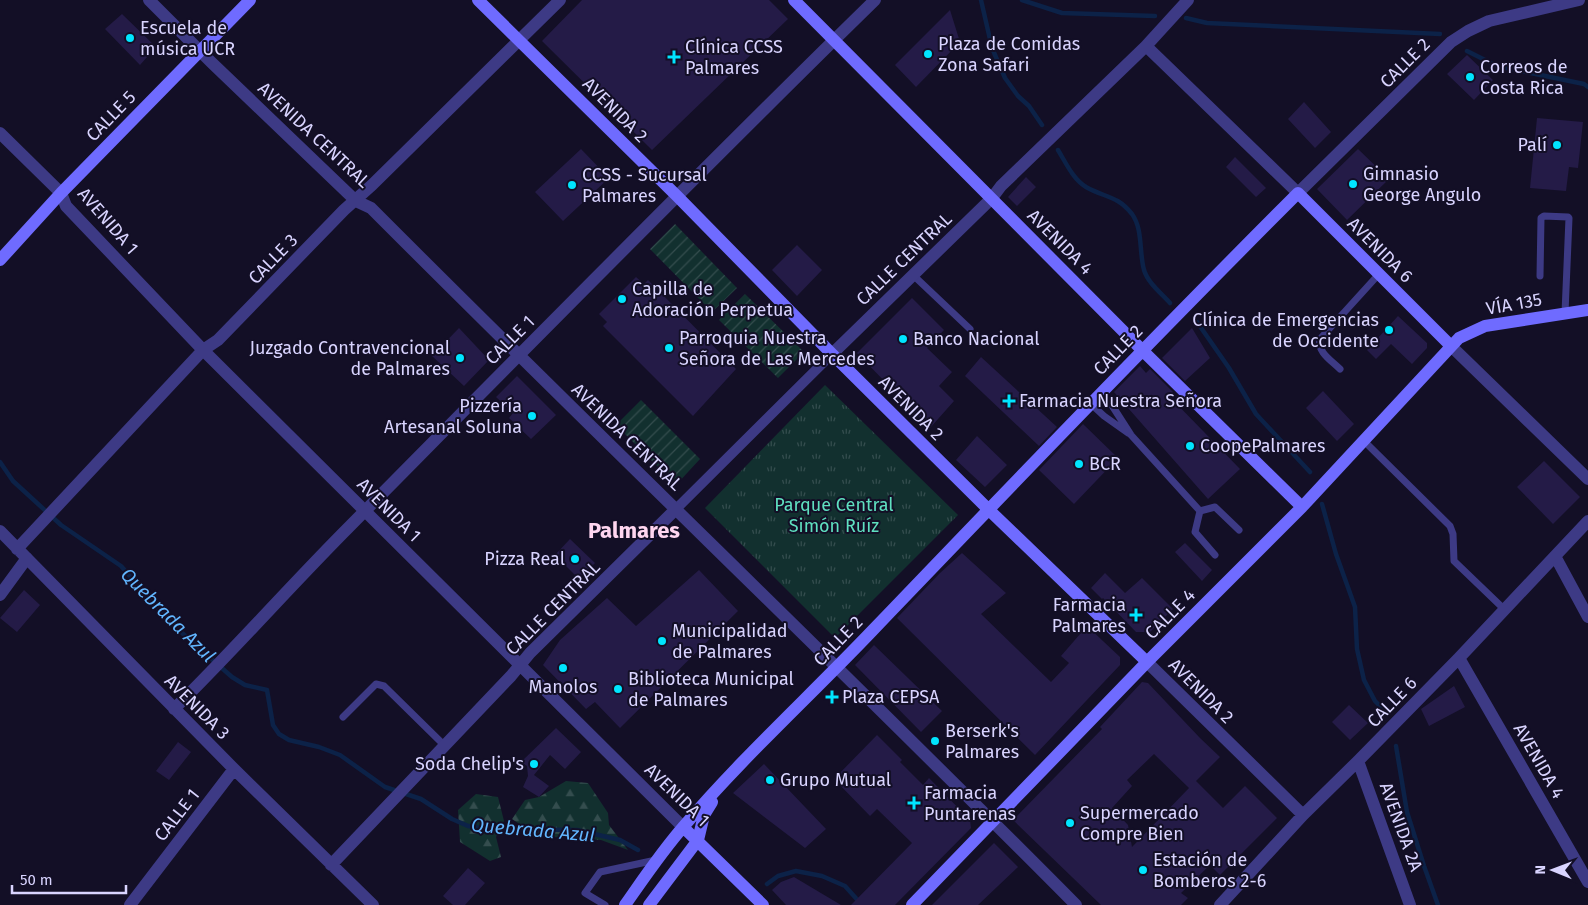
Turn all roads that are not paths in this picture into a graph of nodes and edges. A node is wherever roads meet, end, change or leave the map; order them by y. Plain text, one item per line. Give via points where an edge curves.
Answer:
1 (149, 0) edge
2 (250, 0) edge
3 (478, 0) edge
4 (560, 0) edge
5 (794, 0) edge
6 (875, 0) edge
7 (1188, 0) edge
8 (1579, 0) edge
9 (835, 40) junction
10 (520, 41) junction
11 (1146, 46) junction
12 (200, 51) junction
13 (0, 133) edge
14 (61, 193) junction
15 (1298, 193) junction
16 (677, 196) junction
17 (992, 198) junction
18 (356, 201) junction
19 (0, 260) edge
20 (1379, 274) junction
21 (913, 275) junction
22 (1540, 276) dead end
23 (1588, 310) edge
24 (1565, 313) junction
25 (970, 329) dead end
26 (1451, 346) junction
27 (203, 350) junction
28 (1142, 350) junction
29 (832, 354) junction
30 (518, 356) junction
31 (1340, 369) dead end
32 (1100, 394) junction
33 (1091, 404) junction
34 (1131, 435) junction
35 (1365, 442) junction
36 (1588, 479) edge
37 (1302, 507) junction
38 (988, 509) junction
39 (676, 510) junction
40 (365, 511) junction
41 (1200, 511) junction
42 (1588, 521) edge
43 (0, 530) edge
44 (1239, 530) dead end
45 (17, 549) junction
46 (1214, 555) dead end
47 (1555, 556) junction
48 (27, 558) junction
49 (0, 594) edge
50 (1505, 610) junction
51 (1588, 617) edge
52 (1459, 658) junction
53 (1147, 662) junction
54 (520, 664) junction
55 (836, 668) junction
56 (174, 709) junction
57 (343, 717) dead end
58 (444, 745) junction
59 (1358, 761) junction
60 (234, 769) junction
61 (722, 784) junction
62 (1303, 815) junction
63 (993, 822) junction
64 (683, 826) junction
65 (698, 840) junction
66 (656, 860) junction
67 (331, 865) junction
68 (1586, 875) edge
69 (130, 905) edge
70 (373, 905) edge
71 (605, 905) edge
72 (625, 905) edge
73 (649, 905) edge
74 (763, 905) edge
75 (912, 905) edge
76 (1076, 905) edge
77 (1220, 905) edge
78 (1410, 905) edge

1 - 12 street, AVENIDA CENTRAL
2 - 12 main road, CALLE 5
3 - 10 main road, AVENIDA 2
4 - 10 street, CALLE 3
5 - 9 main road, AVENIDA 4
6 - 9 street, CALLE 1
7 - 11 street, CALLE CENTRAL
8 - 15 street, CALLE 2 via 1489,21 1451,42
9 - 16 street, CALLE 1
9 - 17 main road, AVENIDA 4
10 - 16 main road, AVENIDA 2
10 - 18 street, CALLE 3
11 - 15 street, AVENIDA 6
11 - 17 street, CALLE CENTRAL
12 - 14 main road, CALLE 5
12 - 18 street, AVENIDA CENTRAL
13 - 14 street, AVENIDA 1
14 - 19 main road, CALLE 5
14 - 27 street, AVENIDA 1 via 66,206
15 - 20 main road, AVENIDA 6
15 - 28 main road, CALLE 2
16 - 29 main road, AVENIDA 2
16 - 30 street, CALLE 1
17 - 21 street, CALLE CENTRAL
17 - 28 main road, AVENIDA 4
18 - 27 street, CALLE 3 via 218,340
18 - 30 street, AVENIDA CENTRAL via 370,208
20 - 26 main road, AVENIDA 6
20 - 31 lane via 1320,339 1320,350
21 - 25 lane
21 - 29 street, CALLE CENTRAL
22 - 24 lane via 1541,218 1568,217
23 - 24 main road, VÍA 135
24 - 26 main road, VÍA 135 via 1485,326
26 - 35 main road, CALLE 4
26 - 36 street, AVENIDA 6
27 - 40 street, AVENIDA 1
27 - 45 street, CALLE 3
28 - 32 main road, CALLE 2
28 - 37 main road, AVENIDA 4
29 - 38 main road, AVENIDA 2
29 - 39 street, CALLE CENTRAL
30 - 39 street, AVENIDA CENTRAL
30 - 40 street, CALLE 1
32 - 33 main road, CALLE 2
32 - 34 lane via 1113,407
33 - 34 lane
33 - 38 main road, CALLE 2
34 - 41 lane
35 - 37 main road, CALLE 4
35 - 50 lane via 1450,526 1454,561
37 - 53 main road, CALLE 4
38 - 53 main road, AVENIDA 2
38 - 55 main road, CALLE 2
39 - 54 street, CALLE CENTRAL
39 - 55 street, AVENIDA CENTRAL
40 - 54 street, AVENIDA 1
40 - 56 street, CALLE 1
41 - 44 lane via 1215,507
41 - 46 lane via 1195,532
42 - 47 street, CALLE 6
43 - 45 street, AVENIDA 3
45 - 48 street, AVENIDA 3
47 - 50 street, CALLE 6
47 - 51 street
48 - 49 street
48 - 56 street, AVENIDA 3
50 - 52 street, CALLE 6
52 - 59 street, CALLE 6
52 - 68 street, AVENIDA 4
53 - 62 street, AVENIDA 2
53 - 63 main road, CALLE 4
54 - 58 street, CALLE CENTRAL
54 - 64 street, AVENIDA 1
55 - 61 main road, CALLE 2
55 - 63 street, AVENIDA CENTRAL
56 - 60 street, AVENIDA 3
57 - 58 lane via 379,684
58 - 67 street, CALLE CENTRAL
59 - 62 street, CALLE 6
59 - 78 street, AVENIDA 2A
60 - 67 street, AVENIDA 3
60 - 69 street, CALLE 1
61 - 64 main road, CALLE 2
61 - 65 main road, CALLE 2 via 704,815
62 - 77 street, CALLE 6
63 - 75 main road, CALLE 4
63 - 76 street, AVENIDA CENTRAL
64 - 65 main road, AVENIDA 1
64 - 66 main road, CALLE 2
65 - 73 main road, CALLE 2
65 - 74 main road, AVENIDA 1
66 - 71 lane via 600,872 585,892
66 - 72 main road, CALLE 2
67 - 70 street, AVENIDA 3

